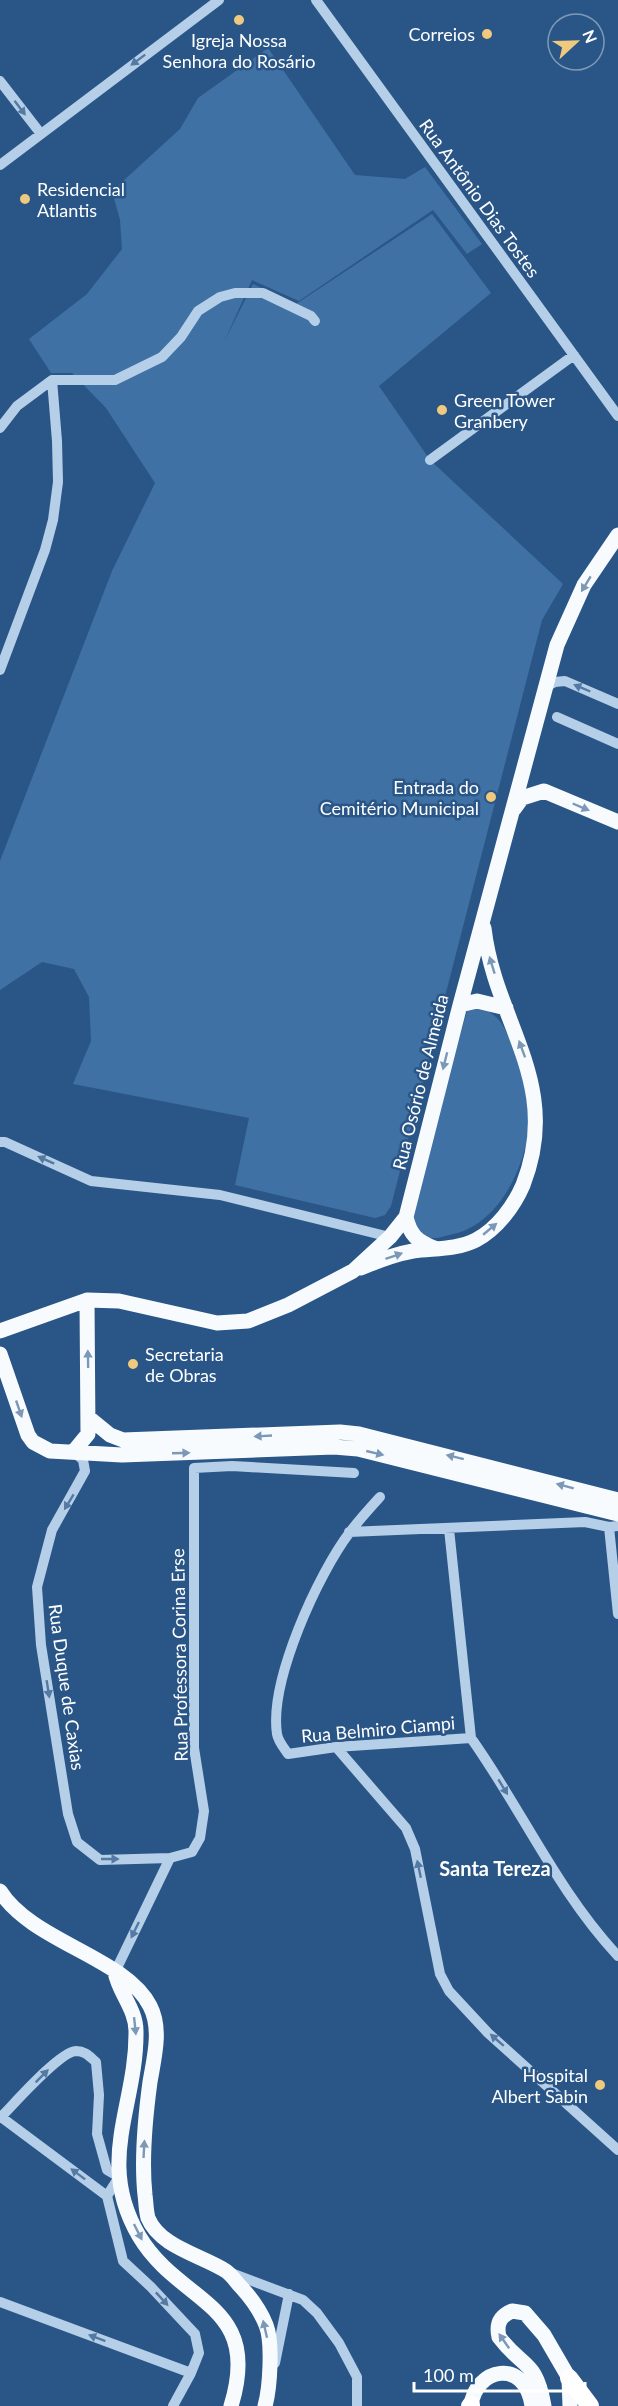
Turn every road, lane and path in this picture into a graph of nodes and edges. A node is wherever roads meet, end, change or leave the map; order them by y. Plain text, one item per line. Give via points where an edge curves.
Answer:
1 (219, 0) edge
2 (316, 0) edge
3 (0, 81) edge
4 (40, 134) junction
5 (0, 165) edge
6 (315, 321) dead end
7 (574, 356) junction
8 (52, 380) junction
9 (618, 416) edge
10 (0, 428) edge
11 (430, 460) dead end
12 (618, 536) edge
13 (0, 670) edge
14 (546, 687) junction
15 (618, 704) edge
16 (557, 717) dead end
17 (618, 744) edge
18 (528, 754) junction
19 (544, 791) junction
20 (511, 813) junction
21 (618, 822) edge
22 (483, 921) junction
23 (460, 1005) junction
24 (506, 1008) junction
25 (0, 1142) edge
26 (407, 1211) junction
27 (367, 1232) junction
28 (390, 1237) junction
29 (431, 1247) junction
30 (353, 1271) junction
31 (87, 1300) junction
32 (0, 1331) edge
33 (0, 1354) edge
34 (88, 1417) junction
35 (123, 1447) junction
36 (74, 1451) junction
37 (354, 1473) dead end
38 (380, 1497) dead end
39 (615, 1516) edge
40 (449, 1529) junction
41 (349, 1532) junction
42 (618, 1614) edge
43 (471, 1738) junction
44 (336, 1747) junction
45 (170, 1858) junction
46 (0, 1891) edge
47 (618, 1956) edge
48 (115, 1972) junction
49 (129, 2087) junction
50 (146, 2115) junction
51 (0, 2118) edge
52 (618, 2150) edge
53 (142, 2173) junction
54 (119, 2177) junction
55 (107, 2196) junction
56 (228, 2272) junction
57 (289, 2294) junction
58 (0, 2302) edge
59 (191, 2373) junction
60 (569, 2378) junction
61 (270, 2387) junction
62 (172, 2406) edge
63 (231, 2406) edge
64 (265, 2406) edge
65 (357, 2406) edge
66 (471, 2406) edge
67 (532, 2406) edge
68 (544, 2406) edge
69 (570, 2406) edge
70 (590, 2406) edge

1 -> 4 street
2 - 7 street, Rua Antônio Dias Tostes
3 -> 4 street
4 - 5 street
6 - 8 street via 263,293 235,293 198,311 182,337 162,357 141,369 115,380
7 - 9 street, Rua Antônio Dias Tostes
7 - 11 street
8 - 10 street via 17,406
8 - 13 street via 58,482 53,520
12 -> 14 main road, Rua Osório de Almeida via 572,609
15 -> 14 street via 565,681
14 - 18 main road, Rua Osório de Almeida
16 - 17 street
18 - 19 main road via 531,775
18 - 20 main road, Rua Osório de Almeida
19 - 20 main road via 522,798
19 -> 21 main road
20 - 22 main road, Rua Osório de Almeida
22 - 23 main road, Rua Osório de Almeida
24 -> 22 main road via 491,965
23 - 24 main road via 477,1001
23 -> 26 main road, Rua Osório de Almeida
29 -> 24 main road via 462,1246 492,1229 512,1206 526,1175 532,1155 535,1101 525,1057
27 -> 25 street via 220,1195 91,1180
26 - 27 street via 400,1220
26 - 28 main road, Rua Osório de Almeida
26 - 29 main road via 411,1234
27 - 28 street
28 - 29 main road
28 - 30 main road, Rua Osório de Almeida
30 -> 29 main road via 404,1252
30 - 31 main road, Rua Osório de Almeida via 248,1322 216,1323 119,1301
31 - 32 main road, Rua Osório de Almeida
34 -> 31 main road
33 -> 36 main road via 33,1442 50,1451
34 - 35 main road
34 - 36 main road via 88,1434
35 - 36 main road
35 - 39 main road via 340,1432 359,1434 510,1479
36 -> 45 street, Rua Duque de Caxias via 83,1460 86,1471 52,1530 37,1587 41,1645 68,1814 77,1842 100,1860
37 - 45 street, Rua Professora Corina Erse via 232,1466 194,1468 194,1748 204,1811 201,1838 192,1852
38 - 41 street
39 - 40 street via 585,1522
39 - 42 street
40 - 41 street
40 - 43 street
41 - 44 street, Rua Belmiro Ciampi via 296,1635 283,1669 276,1710 277,1736 288,1754
43 - 44 street, Rua Belmiro Ciampi
43 -> 47 street via 578,1909
52 -> 44 street via 488,2033 449,1991 440,1974 415,1849 406,1828
45 -> 48 street
46 - 48 main road via 9,1905 50,1934
48 -> 49 main road via 135,2021
48 - 50 main road via 151,2006 157,2036
49 - 50 main road via 131,2101
49 - 54 main road via 118,2150
53 -> 50 main road
51 -> 54 street via 56,2061 72,2051 84,2052 96,2062 97,2134 106,2170
55 -> 51 street
53 - 54 main road
53 - 56 main road via 148,2217 157,2231
54 - 55 street
54 -> 63 main road via 139,2235 159,2263 206,2300 227,2323 238,2348 237,2384
55 -> 59 street via 123,2261 195,2334 199,2353
56 - 57 street
61 -> 56 main road via 267,2328 254,2301
57 - 61 street
57 - 65 street via 303,2300 339,2343 357,2377
59 -> 58 street
59 - 62 street
68 -> 60 main road via 534,2372 499,2337 501,2318 512,2311 530,2317
60 - 69 main road
60 - 70 highway
61 - 64 main road
66 - 67 main road via 481,2384 494,2375 510,2373 527,2385

